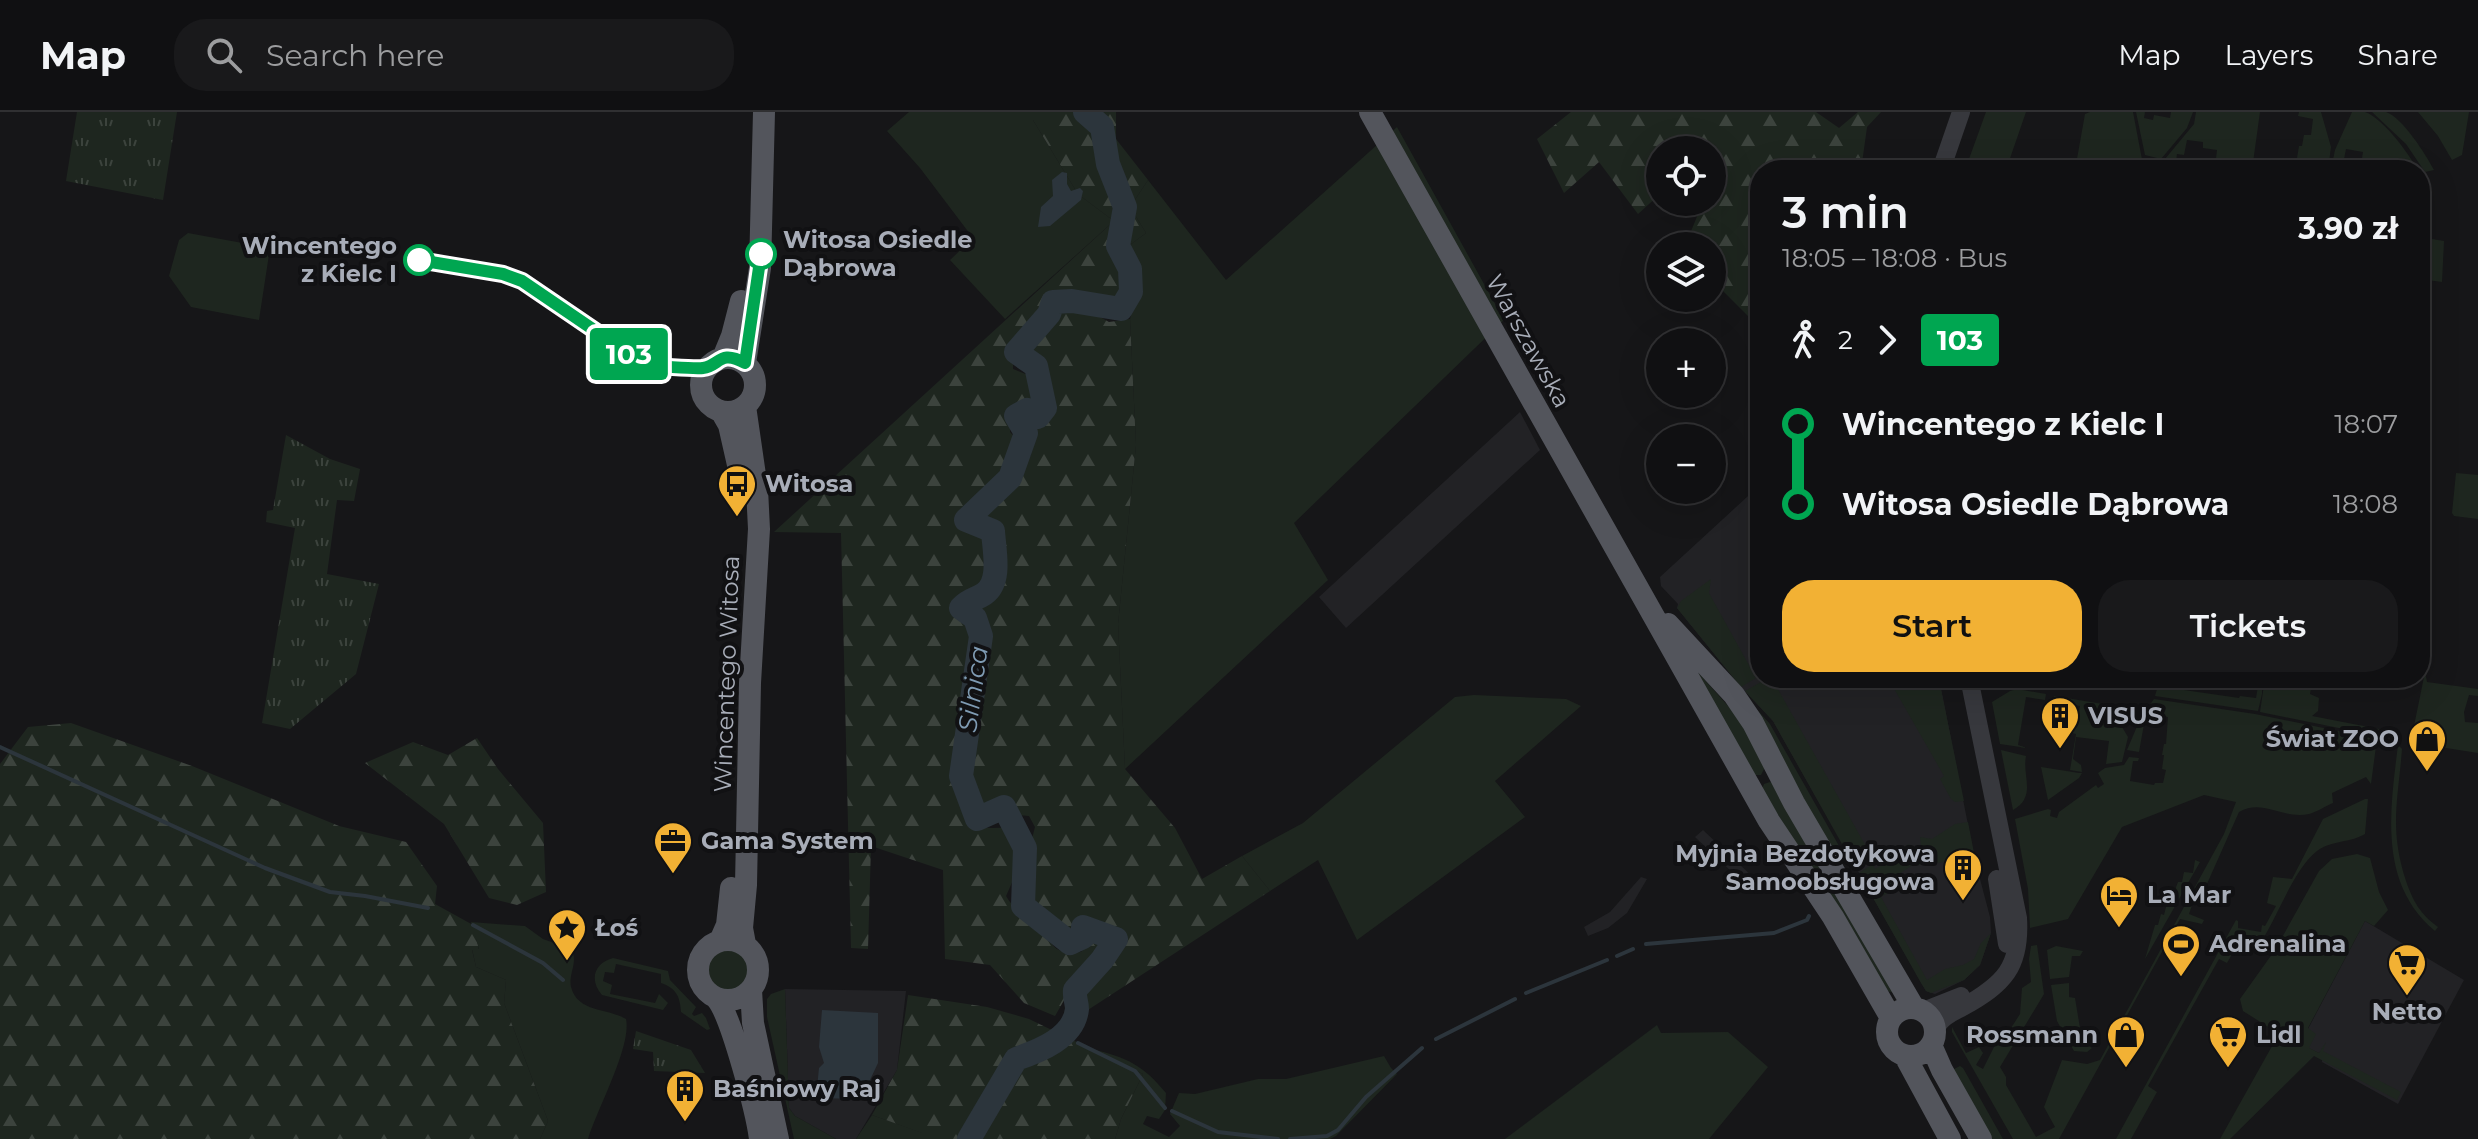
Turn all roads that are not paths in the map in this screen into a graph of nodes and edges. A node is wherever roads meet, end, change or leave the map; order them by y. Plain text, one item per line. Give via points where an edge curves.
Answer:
1 (751, 112) edge
2 (764, 112) edge
3 (1370, 112) edge
4 (1961, 112) edge
5 (1944, 160) edge
6 (734, 360) junction
7 (745, 406) junction
8 (721, 411) junction
9 (1642, 595) junction
10 (1959, 688) edge
11 (1971, 688) edge
12 (1778, 772) junction
13 (1752, 789) junction
14 (720, 941) junction
15 (745, 944) junction
16 (751, 990) junction
17 (716, 998) junction
18 (1891, 1018) junction
19 (1926, 1024) junction
20 (1905, 1056) junction
21 (760, 1139) edge
22 (778, 1139) edge
23 (1950, 1139) edge
24 (1981, 1139) edge

1 - 6 main road via 746,266 734,328
2 - 6 main road via 760,268
3 - 9 main road, Warszawska
4 - 5 street
6 - 7 main road via 755,382
6 - 8 main road via 706,368 701,385 705,400
7 - 8 main road
7 - 15 main road, Wincentego Witosa via 759,529
8 - 14 main road, Wincentego Witosa via 736,449 745,528 732,884
9 - 12 main road, Warszawska via 1734,695
9 - 13 main road, Warszawska
10 - 19 street via 2007,948 1989,979
11 - 19 street via 2018,918 2017,950 2009,971 1993,989
12 - 13 main road
12 - 19 main road, Warszawska
13 - 18 main road, Warszawska
14 - 15 main road
14 - 17 main road via 707,948 698,966 703,987
15 - 16 main road via 758,966
16 - 17 main road via 735,1000
16 - 22 main road
17 - 21 main road via 754,1102
18 - 19 main road via 1899,1011
18 - 20 main road via 1888,1039
19 - 20 main road via 1919,1055
19 - 24 main road, Warszawska via 1942,1070
20 - 23 main road

